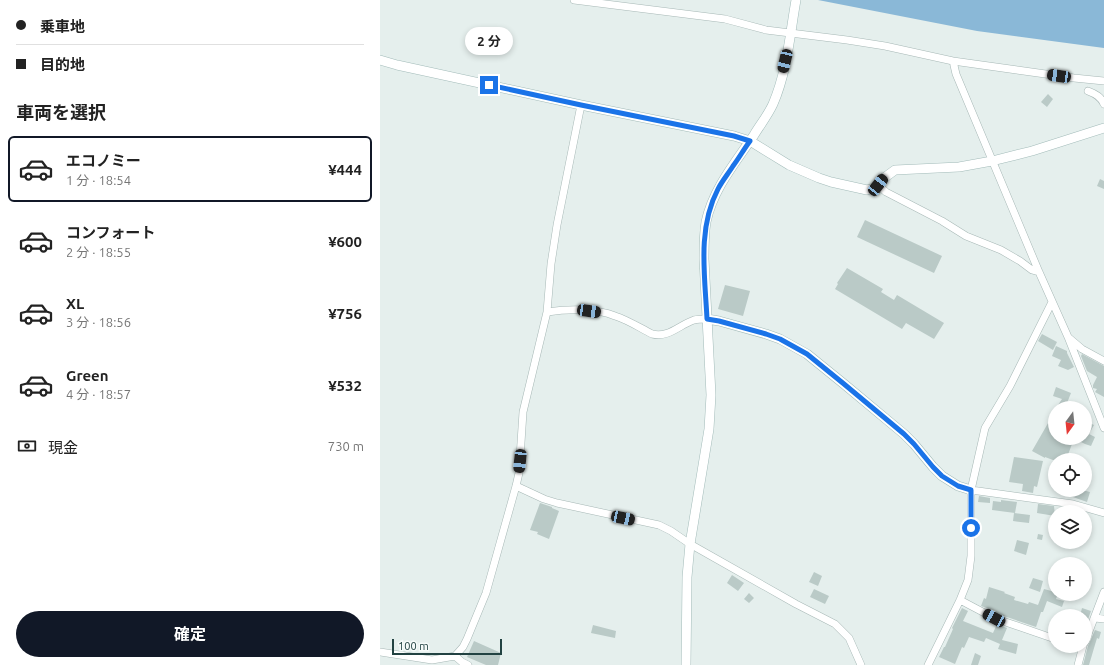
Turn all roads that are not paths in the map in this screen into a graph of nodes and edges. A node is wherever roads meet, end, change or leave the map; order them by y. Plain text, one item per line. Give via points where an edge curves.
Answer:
1 (574, 0) edge
2 (796, 0) edge
3 (790, 33) junction
4 (380, 60) edge
5 (953, 61) junction
6 (1104, 81) edge
7 (1088, 91) dead end
8 (1104, 104) edge
9 (581, 105) junction
10 (1104, 128) edge
11 (750, 141) junction
12 (992, 161) junction
13 (878, 185) junction
14 (1039, 272) junction
15 (1052, 302) junction
16 (547, 312) junction
17 (707, 319) junction
18 (1068, 337) junction
19 (1104, 361) edge
20 (1104, 428) edge
21 (516, 486) junction
22 (971, 490) junction
23 (1104, 513) edge
24 (690, 544) junction
25 (1104, 592) edge
26 (960, 600) junction
27 (1094, 618) junction
28 (1104, 619) edge
29 (1092, 623) edge
30 (1048, 637) edge
31 (380, 652) edge
32 (1081, 653) edge
33 (455, 656) junction
34 (431, 663) edge
35 (468, 665) edge
36 (686, 665) edge
37 (861, 665) edge
38 (928, 665) edge
39 (1078, 665) edge

1 - 3 street via 724,19 766,30
2 - 3 street
3 - 5 street via 885,46
3 - 11 street via 776,97
4 - 9 street
5 - 6 street
5 - 12 street
7 - 8 street via 1097,94
9 - 11 street via 727,134
9 - 16 street via 557,225
10 - 12 street
11 - 13 street via 789,164 832,182 867,190
11 - 17 street via 719,186 710,206 704,240
12 - 13 street via 959,167 895,170
12 - 14 street
13 - 14 street via 886,192 966,236 1001,250
14 - 15 street
15 - 18 street
15 - 22 street via 1010,386 985,428
16 - 17 street via 589,311 615,315 658,335 666,334 696,320
16 - 21 street via 523,412
17 - 22 street via 766,334 807,354 904,434 942,476 958,486
17 - 24 street via 711,411
18 - 19 street via 1082,349
18 - 20 street
21 - 24 street via 557,503 659,525
21 - 33 street via 486,593 467,639
22 - 23 street via 1073,504
22 - 26 street via 970,568
24 - 36 street
24 - 37 street via 835,624 849,638
25 - 27 street
26 - 30 street via 994,618
26 - 38 street
27 - 28 street
27 - 29 street
31 - 34 street
32 - 39 street
33 - 34 street
33 - 35 street

